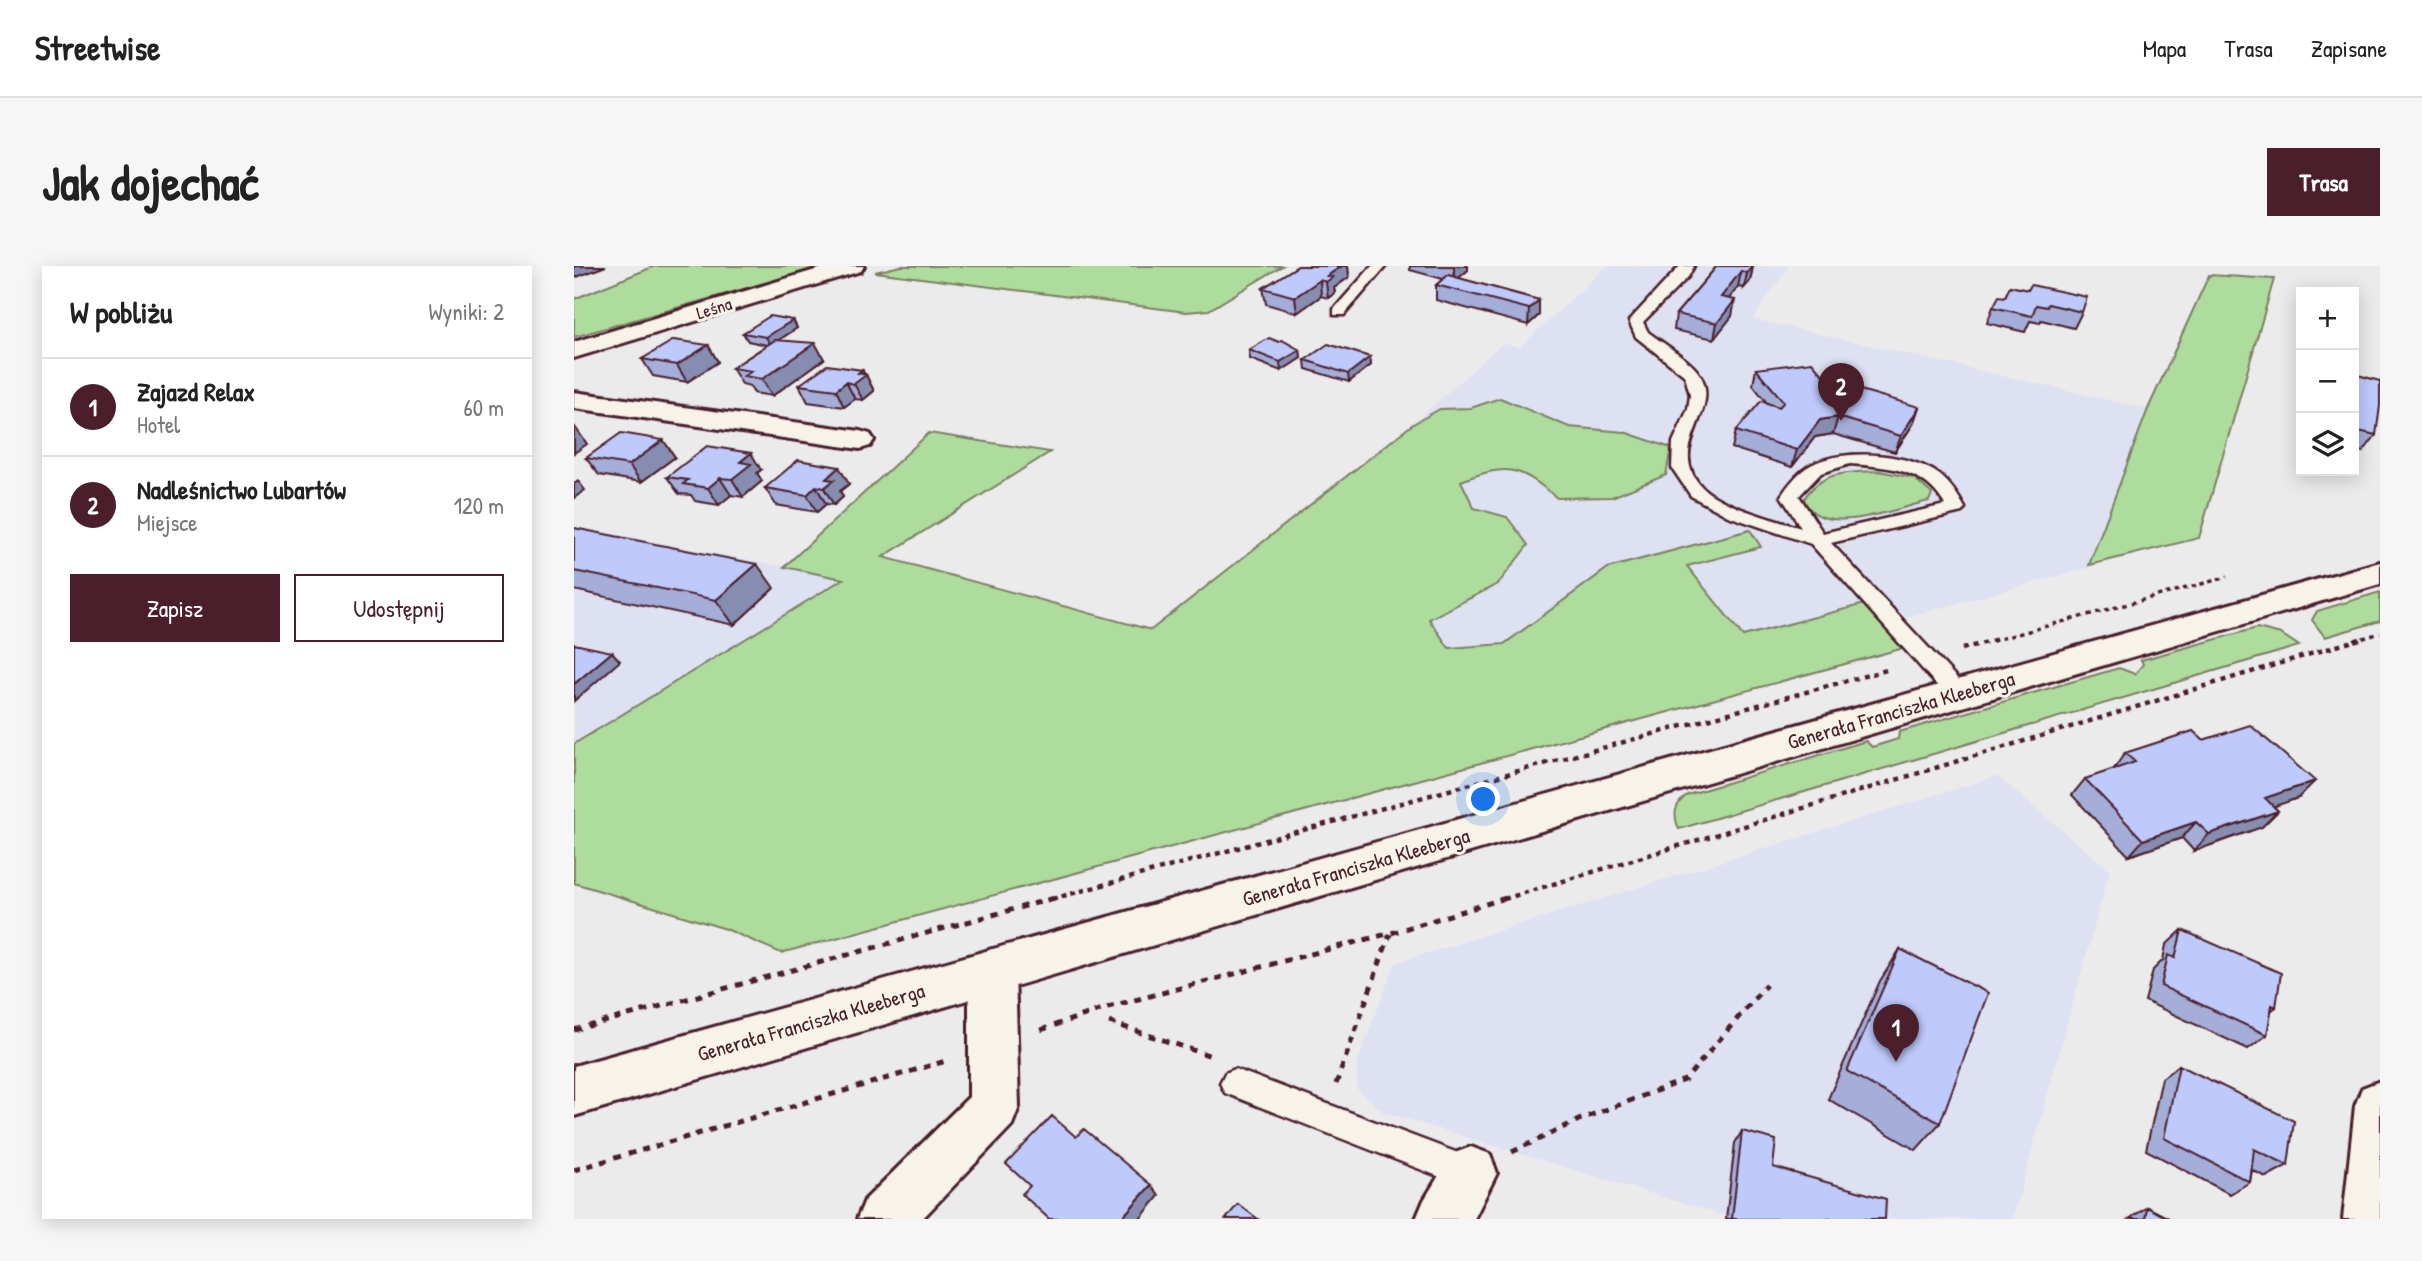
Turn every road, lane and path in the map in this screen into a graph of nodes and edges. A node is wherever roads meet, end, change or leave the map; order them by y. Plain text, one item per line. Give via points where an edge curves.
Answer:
1 (853, 266) edge
2 (1378, 266) edge
3 (1687, 266) edge
4 (1339, 312) dead end
5 (574, 351) edge
6 (574, 400) edge
7 (860, 440) dead end
8 (1818, 540) junction
9 (2380, 573) edge
10 (2233, 575) dead end
11 (2380, 633) edge
12 (1926, 659) junction
13 (1958, 694) junction
14 (1391, 933) junction
15 (992, 970) junction
16 (1766, 985) dead end
17 (1109, 1023) dead end
18 (574, 1030) edge
19 (993, 1047) junction
20 (1235, 1083) joint
21 (574, 1091) edge
22 (2380, 1106) edge
23 (1324, 1117) junction
24 (574, 1170) edge
25 (1471, 1173) junction
26 (884, 1219) edge
27 (1443, 1219) edge
28 (2370, 1219) edge

1 - 5 main road, Leśna
2 - 4 lane
3 - 8 lane via 1636,321 1641,334 1692,374 1698,395 1681,442 1681,468 1697,492 1734,512
6 - 7 main road
8 - 8 lane via 1894,523 1956,508 1948,491 1921,469 1850,459 1819,465 1802,478 1790,496
8 - 12 lane
9 - 13 main road, Generała Franciszka Kleeberga
10 - 12 path
11 - 14 path
12 - 13 lane
12 - 18 path
13 - 15 main road, Generała Franciszka Kleeberga
14 - 19 path via 1108,1007
14 - 23 path
15 - 19 main road
15 - 21 main road, Generała Franciszka Kleeberga
16 - 25 path via 1685,1080 1581,1119
17 - 20 path via 1211,1056
19 - 24 path
19 - 26 main road via 995,1107
20 - 23 lane
22 - 28 main road
23 - 25 lane
25 - 27 main road

